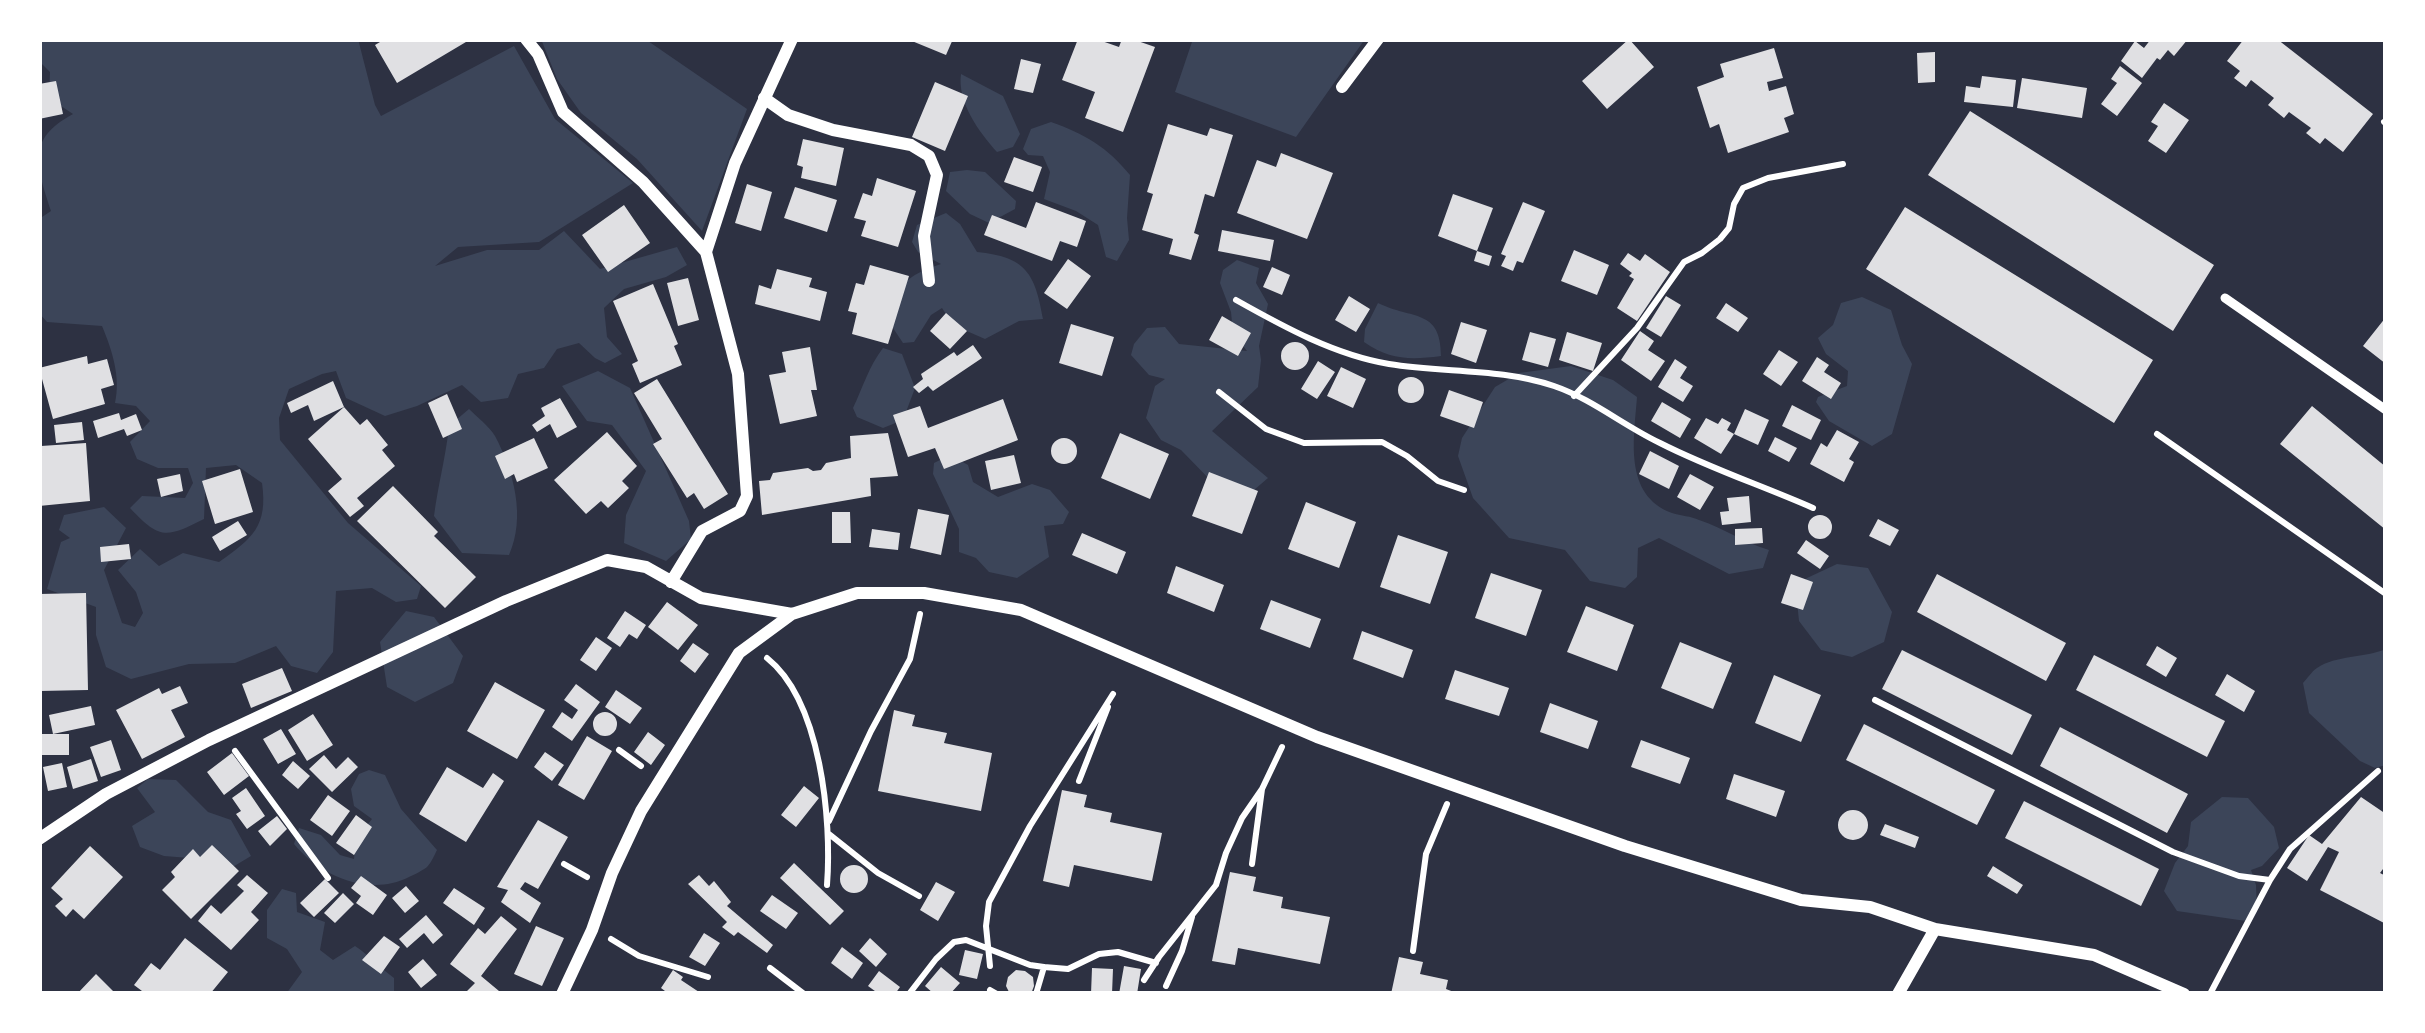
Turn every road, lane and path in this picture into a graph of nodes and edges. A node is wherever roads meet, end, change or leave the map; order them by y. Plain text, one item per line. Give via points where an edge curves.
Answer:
1 (526, 39) edge
2 (792, 39) edge
3 (1378, 39) edge
4 (1342, 87) dead end
5 (764, 98) junction
6 (1843, 164) dead end
7 (706, 252) junction
8 (928, 280) dead end
9 (2225, 298) dead end
10 (1236, 300) dead end
11 (1219, 392) dead end
12 (1574, 396) junction
13 (2386, 410) edge
14 (2157, 434) dead end
15 (1464, 490) dead end
16 (1813, 508) dead end
17 (671, 582) junction
18 (924, 593) junction
19 (2386, 594) edge
20 (792, 614) junction
21 (750, 645) junction
22 (1875, 700) dead end
23 (1294, 727) junction
24 (223, 734) junction
25 (2378, 771) dead end
26 (1079, 781) dead end
27 (1455, 786) junction
28 (1262, 789) junction
29 (828, 829) junction
30 (39, 839) edge
31 (1252, 864) dead end
32 (328, 878) dead end
33 (2270, 880) junction
34 (827, 885) dead end
35 (919, 896) dead end
36 (599, 910) junction
37 (1194, 911) junction
38 (1935, 929) junction
39 (988, 947) junction
40 (1413, 951) dead end
41 (1156, 963) junction
42 (990, 966) dead end
43 (1044, 967) junction
44 (770, 968) dead end
45 (708, 977) dead end
46 (1144, 980) dead end
47 (1166, 986) dead end
48 (562, 994) edge
49 (804, 994) edge
50 (909, 994) edge
51 (1036, 994) edge
52 (1898, 994) edge
53 (2184, 994) edge
54 (2210, 994) edge

1 - 7 street via 563,112 644,182
2 - 5 street
3 - 4 street
5 - 7 street
5 - 8 street via 788,115 929,156 937,175 924,236
6 - 12 path via 1743,188 1729,228 1684,262
7 - 17 street via 738,374 747,496 740,511 703,531
9 - 13 lane
10 - 12 path via 1341,352 1470,370
11 - 15 path via 1265,429 1304,443 1382,442
12 - 16 path via 1658,442
14 - 19 path
17 - 20 street via 701,598
17 - 24 street via 646,567 607,560
18 - 20 street via 857,593
18 - 23 street via 1021,610
18 - 29 path via 910,658
20 - 21 street
21 - 29 path via 782,670 798,697 821,768
21 - 36 street via 641,812
22 - 33 path via 2173,852
23 - 27 street
23 - 28 path
24 - 30 street
24 - 32 path
25 - 33 path via 2290,849
26 - 39 path via 1114,694 989,902
27 - 38 street via 1801,900 1870,907
27 - 40 path via 1426,854
28 - 31 path
28 - 37 path via 1216,885
29 - 34 path
29 - 35 path
33 - 54 path
36 - 45 path via 608,937 639,956
36 - 48 street
37 - 41 path
37 - 47 path
38 - 52 street
38 - 53 street via 2094,955
39 - 42 path
39 - 43 path
39 - 50 path via 954,943
41 - 43 path via 1118,952 1067,969
41 - 46 path
43 - 51 path
44 - 49 path

